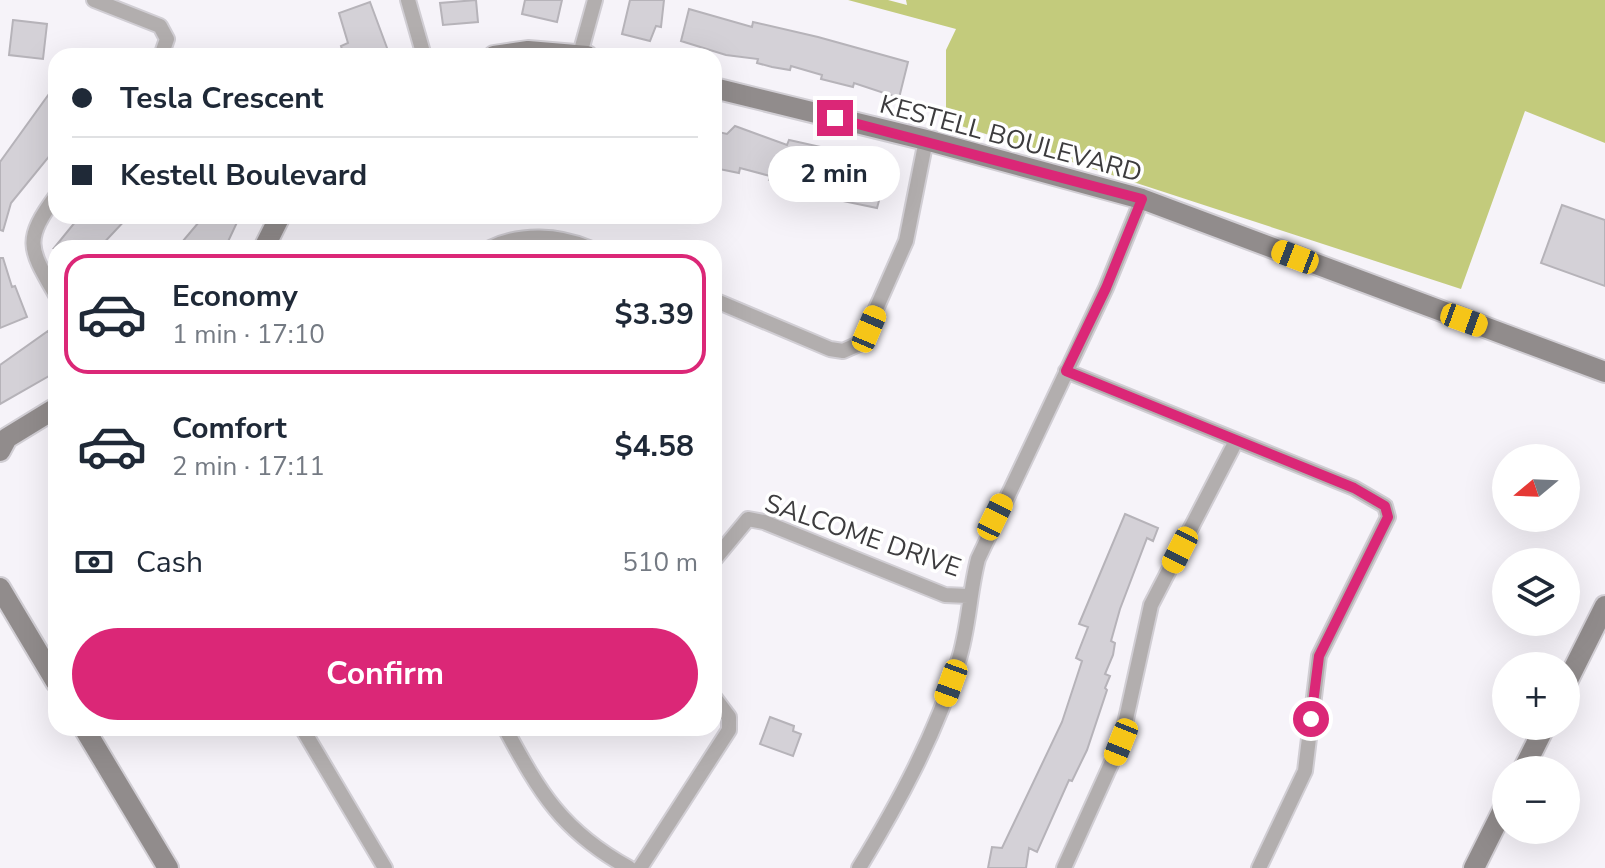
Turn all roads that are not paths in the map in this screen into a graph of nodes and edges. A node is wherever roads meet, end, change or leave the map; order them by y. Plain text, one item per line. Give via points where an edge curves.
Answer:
1 (94, 0) edge
2 (408, 0) edge
3 (595, 0) edge
4 (164, 48) edge
5 (422, 48) edge
6 (585, 48) edge
7 (722, 90) edge
8 (926, 140) junction
9 (1142, 199) junction
10 (48, 207) edge
11 (515, 240) edge
12 (557, 240) edge
13 (48, 281) edge
14 (722, 303) edge
15 (1066, 371) junction
16 (1605, 372) edge
17 (48, 413) edge
18 (1236, 441) junction
19 (2, 443) edge
20 (722, 550) edge
21 (0, 588) edge
22 (968, 596) junction
23 (1605, 606) edge
24 (1580, 656) edge
25 (48, 669) edge
26 (722, 708) edge
27 (89, 736) edge
28 (307, 736) edge
29 (510, 736) edge
30 (1492, 832) edge
31 (168, 868) edge
32 (385, 868) edge
33 (629, 868) edge
34 (640, 868) edge
35 (859, 868) edge
36 (1064, 868) edge
37 (1259, 868) edge
38 (1474, 868) edge

1 - 4 street via 160,26 167,39
2 - 5 street
3 - 6 street
7 - 8 street, KESTELL BOULEVARD
8 - 9 street, KESTELL BOULEVARD
8 - 14 street via 906,241 861,343 843,351 830,349
9 - 15 street
9 - 16 street, KESTELL BOULEVARD
10 - 13 street via 31,239
11 - 12 street
15 - 18 street
15 - 22 street via 995,517
17 - 19 street
18 - 36 street via 1151,605 1121,742
18 - 37 street via 1378,499 1388,517 1319,656 1305,771
20 - 22 street, SALCOME DRIVE via 748,519 945,595
21 - 25 street
22 - 35 street via 960,659 942,708 891,816
23 - 24 street
26 - 34 street via 729,730
27 - 31 street
28 - 32 street
29 - 33 street via 551,807 596,850
30 - 38 street

